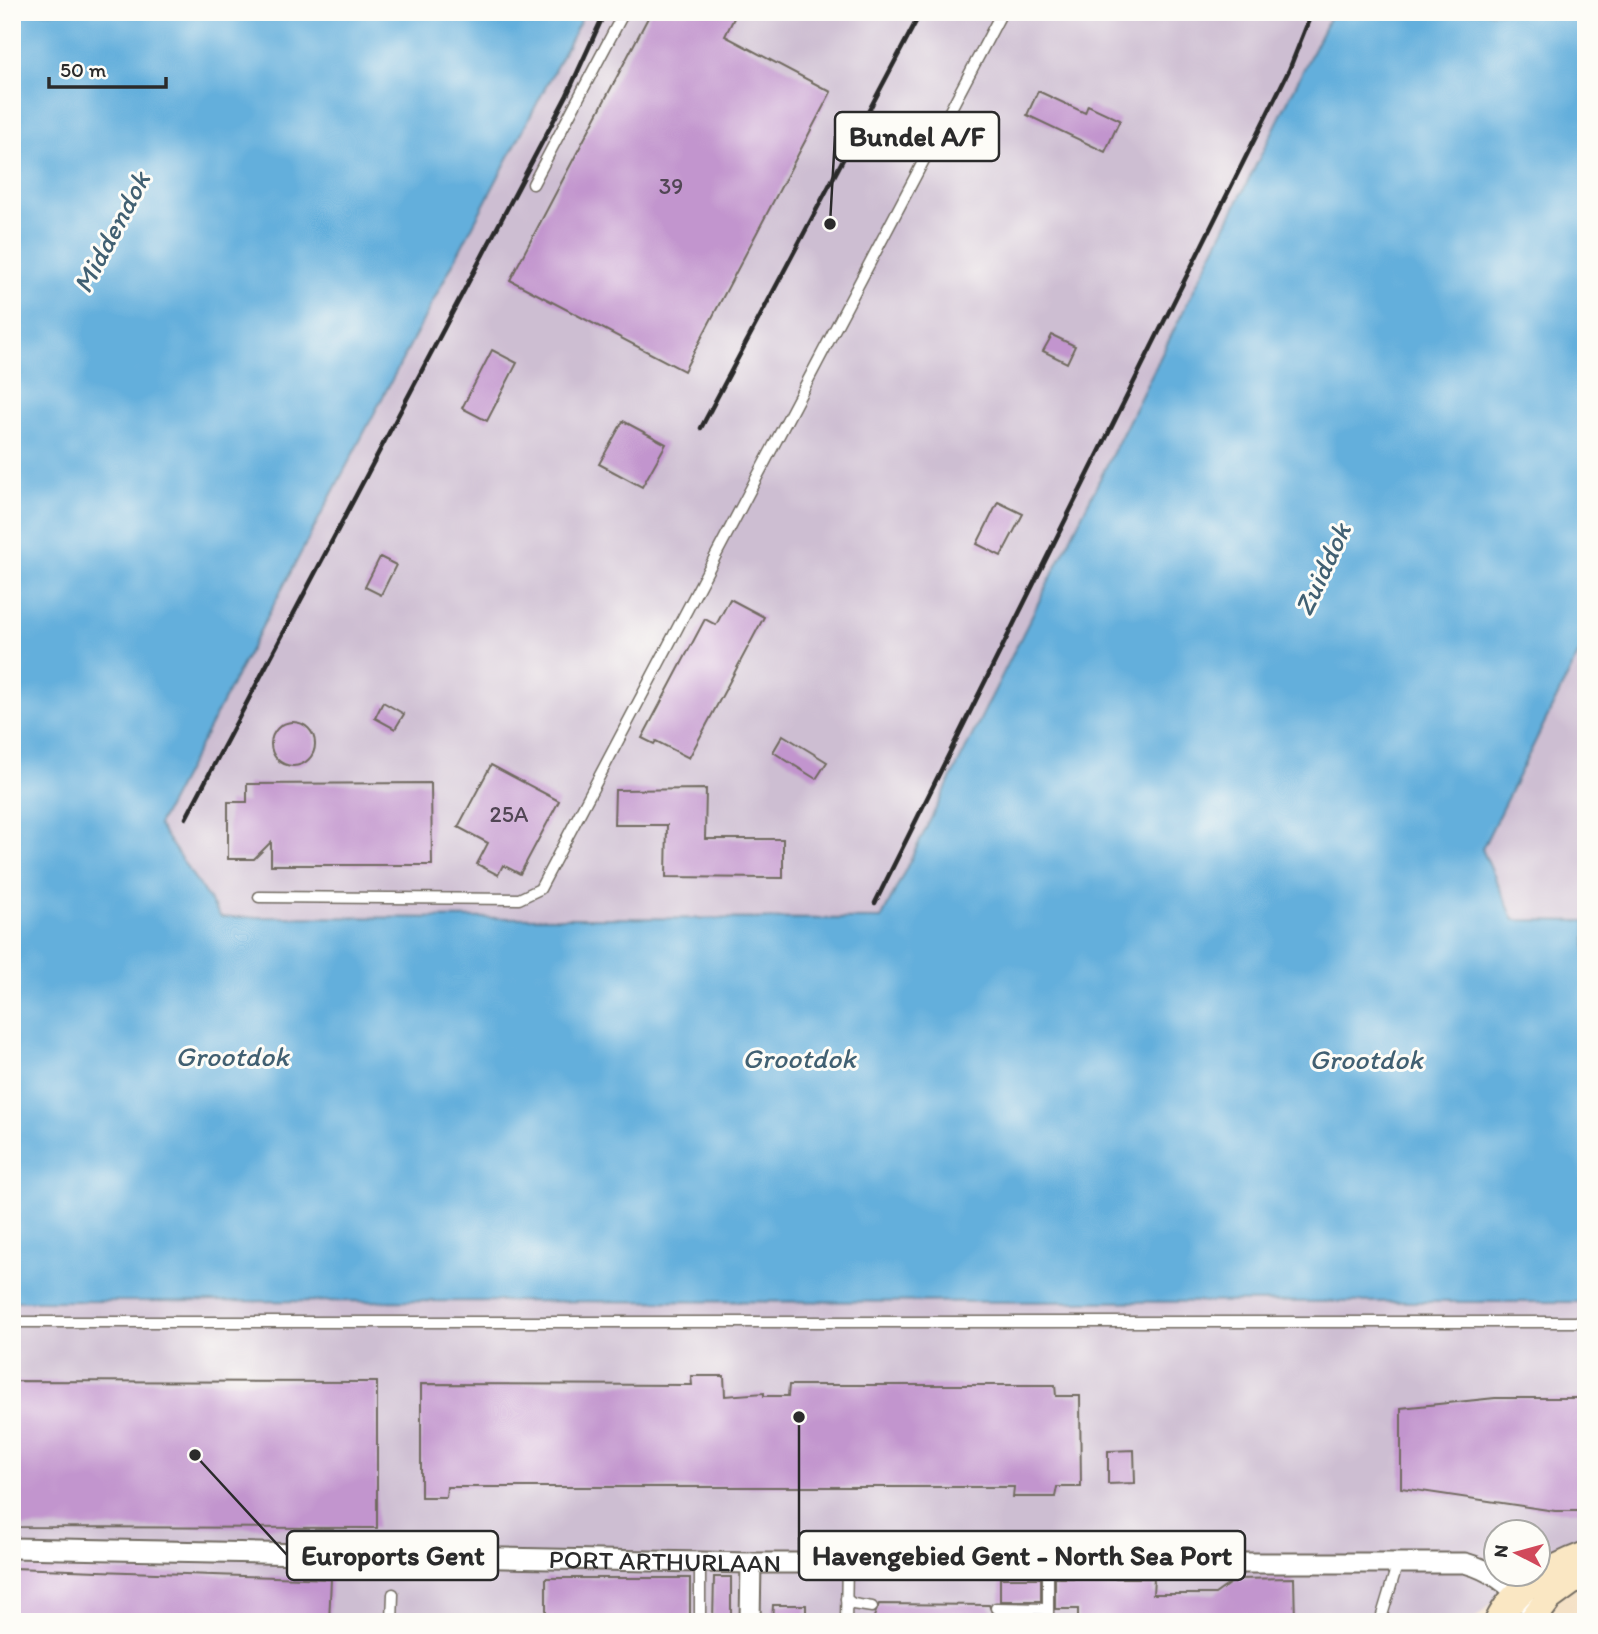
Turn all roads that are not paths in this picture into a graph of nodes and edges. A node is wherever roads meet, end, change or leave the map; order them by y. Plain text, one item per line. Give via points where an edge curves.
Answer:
1 (624, 12) edge
2 (1002, 12) edge
3 (533, 184) dead end
4 (259, 897) dead end
5 (12, 1321) edge
6 (1586, 1322) edge
7 (12, 1548) edge
8 (1586, 1555) edge
9 (1048, 1561) junction
10 (1398, 1561) junction
11 (700, 1562) junction
12 (847, 1562) junction
13 (751, 1563) junction
14 (1586, 1572) edge
15 (1518, 1593) junction
16 (393, 1594) dead end
17 (846, 1599) junction
18 (873, 1607) dead end
19 (996, 1608) dead end
20 (1048, 1609) junction
21 (700, 1613) dead end
22 (1533, 1619) edge
23 (392, 1622) edge
24 (750, 1622) edge
25 (845, 1622) edge
26 (1048, 1622) edge
27 (1380, 1622) edge
28 (1498, 1622) edge

1 - 3 lane
2 - 4 lane via 540,888 519,899
5 - 6 lane
7 - 11 street, PORT ARTHURLAAN
8 - 15 main road via 1561,1564
9 - 10 street, PORT ARTHURLAAN
9 - 12 street, PORT ARTHURLAAN
9 - 20 lane
10 - 15 street, PORT ARTHURLAAN via 1484,1568
10 - 27 lane
11 - 13 street, PORT ARTHURLAAN
11 - 21 lane
12 - 13 street, PORT ARTHURLAAN
12 - 17 lane
13 - 24 street
14 - 22 main road, PORT ARTHURLAAN via 1549,1598
15 - 22 street, PORT ARTHURLAAN
15 - 28 main road
16 - 23 lane
17 - 18 lane
17 - 25 lane
19 - 20 lane
20 - 26 lane

